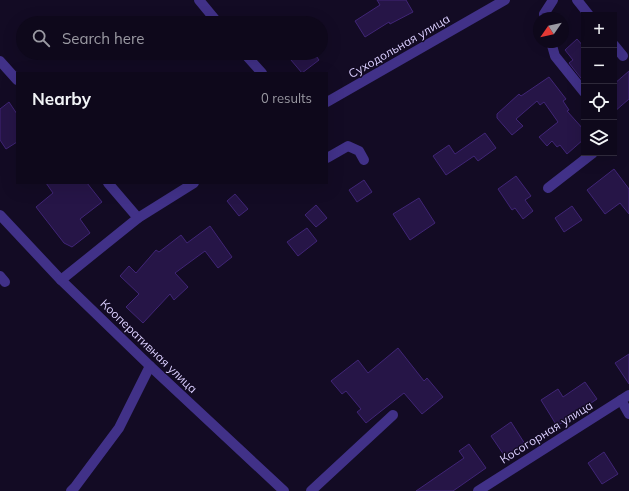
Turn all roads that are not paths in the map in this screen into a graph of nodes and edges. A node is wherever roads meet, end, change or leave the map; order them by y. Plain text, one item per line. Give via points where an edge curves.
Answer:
1 (199, 0) edge
2 (505, 0) edge
3 (553, 0) edge
4 (577, 0) edge
5 (545, 12) edge
6 (587, 12) edge
7 (212, 16) edge
8 (553, 48) edge
9 (616, 48) edge
10 (623, 56) dead end
11 (250, 60) edge
12 (0, 61) edge
13 (261, 72) edge
14 (16, 79) edge
15 (581, 88) edge
16 (328, 101) edge
17 (589, 156) edge
18 (328, 157) edge
19 (364, 160) dead end
20 (109, 184) edge
21 (192, 184) edge
22 (548, 188) dead end
23 (0, 215) edge
24 (138, 218) junction
25 (61, 280) junction
26 (150, 366) junction
27 (625, 397) edge
28 (629, 414) edge
29 (393, 415) dead end
30 (71, 491) edge
31 (284, 491) edge
32 (311, 491) edge
33 (478, 491) edge

1 - 7 street
2 - 16 street, Суходольная улица
3 - 5 street
4 - 6 street
8 - 15 street via 555,56
9 - 10 street
11 - 13 street
12 - 14 street
17 - 22 street
18 - 19 street via 348,146 359,151
20 - 24 street
21 - 24 street
23 - 25 street, Кооперативная улица
24 - 25 street
25 - 26 street, Кооперативная улица
26 - 30 street via 119,428
26 - 31 street, Кооперативная улица
27 - 28 street
27 - 33 street, Косогорная улица
29 - 32 street

